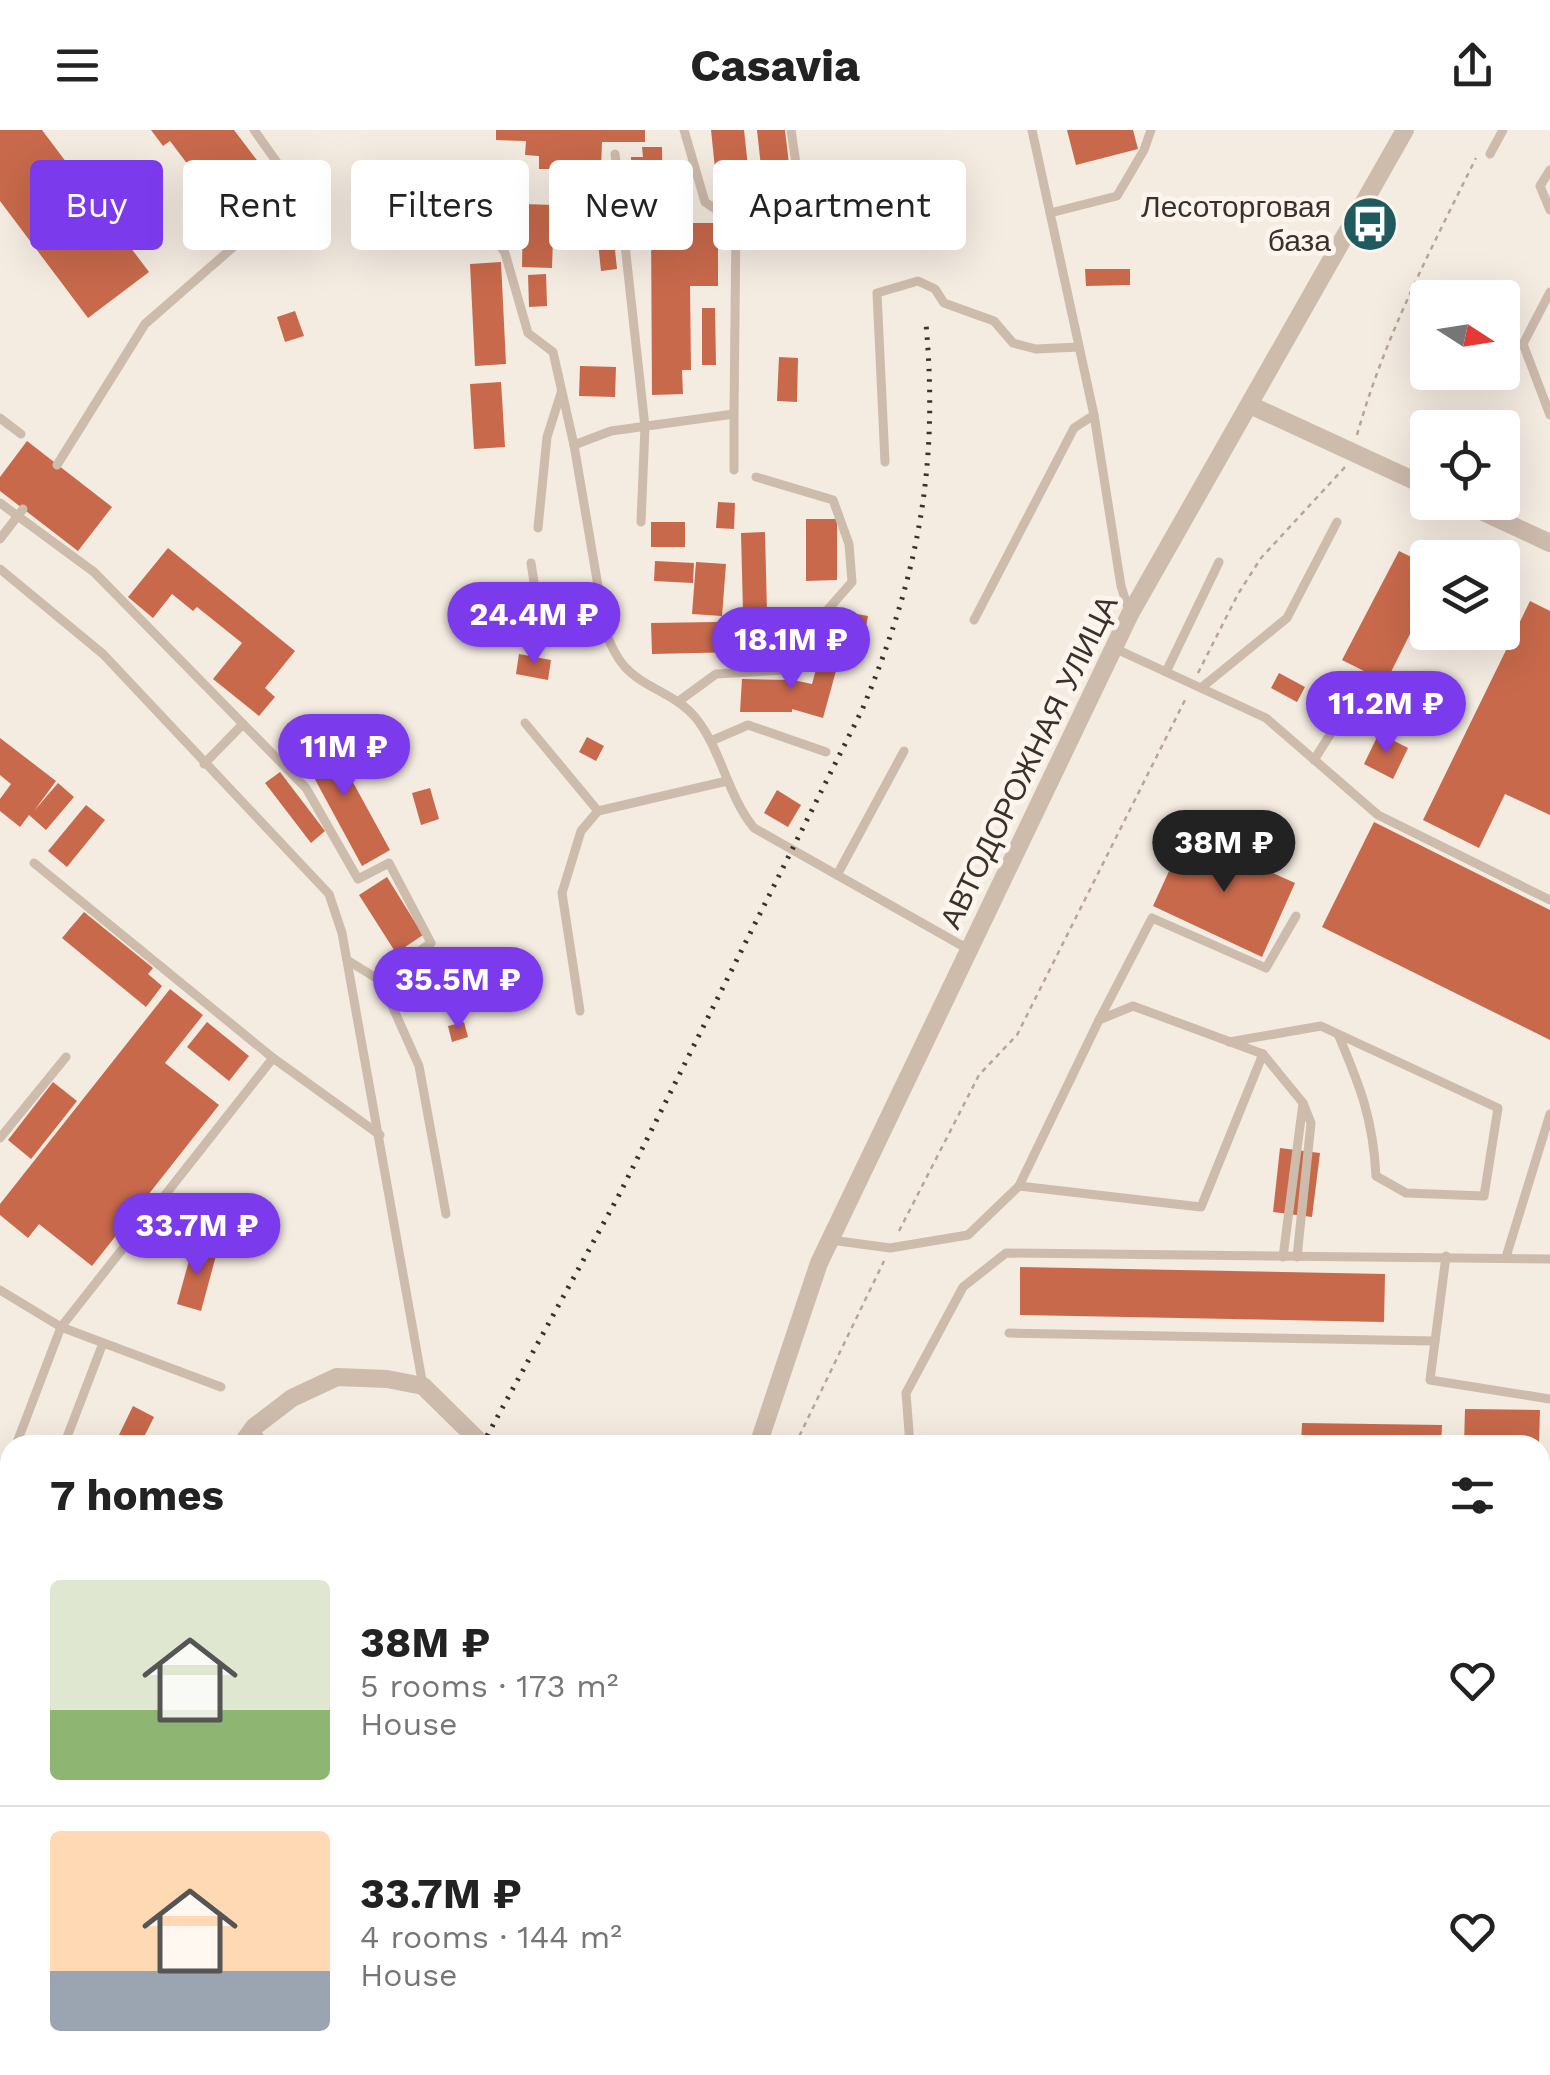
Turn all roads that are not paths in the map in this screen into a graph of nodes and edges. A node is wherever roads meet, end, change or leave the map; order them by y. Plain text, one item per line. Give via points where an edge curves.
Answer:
1 (254, 130) edge
2 (684, 130) edge
3 (791, 130) edge
4 (1032, 130) edge
5 (1150, 130) edge
6 (1405, 130) edge
7 (1503, 130) edge
8 (1486, 151) road end
9 (615, 154) dead end
10 (795, 160) edge
11 (1550, 170) edge
12 (713, 207) edge
13 (1550, 210) edge
14 (1050, 214) junction
15 (503, 250) edge
16 (736, 250) edge
17 (1550, 292) edge
18 (1079, 346) junction
19 (562, 390) junction
20 (1250, 405) junction
21 (734, 414) junction
22 (1094, 415) junction
23 (1550, 415) edge
24 (0, 418) edge
25 (644, 426) junction
26 (21, 434) dead end
27 (574, 445) junction
28 (885, 462) dead end
29 (57, 465) dead end
30 (734, 470) dead end
31 (756, 477) dead end
32 (1410, 478) edge
33 (0, 504) edge
34 (20, 513) junction
35 (1501, 520) edge
36 (641, 522) dead end
37 (1337, 522) dead end
38 (538, 528) dead end
39 (0, 539) edge
40 (1550, 543) edge
41 (1219, 562) dead end
42 (531, 563) dead end
43 (0, 569) edge
44 (1130, 614) junction
45 (974, 620) dead end
46 (606, 633) junction
47 (1114, 648) junction
48 (1166, 672) junction
49 (1197, 686) junction
50 (1452, 693) dead end
51 (679, 701) junction
52 (526, 723) dead end
53 (243, 724) junction
54 (711, 741) junction
55 (904, 751) dead end
56 (826, 752) dead end
57 (1314, 760) junction
58 (204, 764) junction
59 (728, 781) junction
60 (598, 811) junction
61 (34, 864) dead end
62 (837, 875) junction
63 (1550, 900) edge
64 (1296, 916) dead end
65 (968, 949) junction
66 (410, 958) dead end
67 (347, 960) junction
68 (580, 1011) dead end
69 (1098, 1020) junction
70 (1338, 1034) junction
71 (1229, 1042) junction
72 (1263, 1054) junction
73 (66, 1057) dead end
74 (274, 1058) junction
75 (1303, 1104) junction
76 (1550, 1114) edge
77 (380, 1134) junction
78 (0, 1138) edge
79 (1019, 1186) junction
80 (446, 1214) dead end
81 (830, 1240) junction
82 (1446, 1256) junction
83 (1283, 1257) junction
84 (1297, 1257) junction
85 (1506, 1257) junction
86 (1550, 1258) edge
87 (0, 1290) edge
88 (61, 1327) junction
89 (1009, 1333) dead end
90 (1435, 1342) junction
91 (103, 1343) junction
92 (423, 1386) junction
93 (221, 1388) dead end
94 (1550, 1399) edge
95 (254, 1427) junction
96 (20, 1435) edge
97 (68, 1435) edge
98 (248, 1435) edge
99 (258, 1435) edge
100 (473, 1435) edge
101 (761, 1435) edge
102 (909, 1435) edge

1 - 29 lane via 286,175 270,215 145,324
2 - 12 lane via 705,202
3 - 10 lane
4 - 14 lane
5 - 14 lane via 1117,196
6 - 20 street, АВТОДОРОЖНАЯ УЛИЦА
7 - 8 lane
9 - 25 lane
11 - 13 lane via 1540,186
14 - 18 lane
15 - 19 lane via 528,332 553,352
16 - 21 lane
17 - 23 lane via 1524,344
18 - 22 lane
18 - 28 lane via 1036,349 1013,342 994,321 944,303 918,281 876,293
19 - 27 lane
19 - 38 lane via 547,437
20 - 32 street
20 - 44 street, АВТОДОРОЖНАЯ УЛИЦА
21 - 25 lane
21 - 30 lane
22 - 44 lane
22 - 45 lane via 1074,428
24 - 26 lane
25 - 27 lane
25 - 36 lane
27 - 46 lane
31 - 51 lane via 833,500 850,544 852,582 785,670 716,674
33 - 34 lane
34 - 39 lane
34 - 53 lane via 94,572
35 - 40 street
37 - 49 lane via 1287,618
41 - 48 lane
42 - 46 lane via 538,608
43 - 58 lane via 103,654
44 - 47 street, АВТОДОРОЖНАЯ УЛИЦА
46 - 51 lane via 628,670
47 - 48 lane
47 - 65 street, АВТОДОРОЖНАЯ УЛИЦА
48 - 49 lane
49 - 57 lane via 1266,718
50 - 57 lane via 1438,690 1410,704 1355,696
51 - 54 lane
52 - 60 lane
53 - 58 lane
53 - 66 lane via 306,788 358,879 389,862 432,943
54 - 56 lane via 748,725
54 - 59 lane
55 - 62 lane
57 - 63 lane via 1378,815
58 - 67 lane via 328,894
59 - 60 lane
59 - 62 lane via 754,828
60 - 68 lane via 581,832 562,893
61 - 74 lane
62 - 65 lane
64 - 69 lane via 1266,968 1152,918
65 - 81 street, АВТОДОРОЖНАЯ УЛИЦА
67 - 77 lane
67 - 80 lane via 381,981 419,1066
69 - 71 lane via 1133,1006
69 - 79 lane
70 - 70 lane via 1498,1108 1484,1196 1406,1193 1376,1176 1367,1104
70 - 71 lane via 1321,1026
71 - 72 lane
72 - 75 lane
72 - 79 lane via 1201,1207
73 - 78 lane
74 - 77 lane
74 - 88 lane
75 - 83 lane
75 - 84 lane via 1311,1124
76 - 85 lane
77 - 92 lane
79 - 81 lane via 968,1235 890,1248
81 - 101 street, АВТОДОРОЖНАЯ УЛИЦА
82 - 84 lane
82 - 85 lane
82 - 90 lane
83 - 84 lane
83 - 102 lane via 1006,1253 963,1287 906,1393
85 - 86 lane
87 - 88 lane
88 - 91 lane
88 - 96 lane
89 - 90 lane
90 - 94 lane via 1430,1380
91 - 93 lane
91 - 97 lane
92 - 95 street via 337,1378 292,1398
92 - 100 street
95 - 98 street
95 - 99 lane

